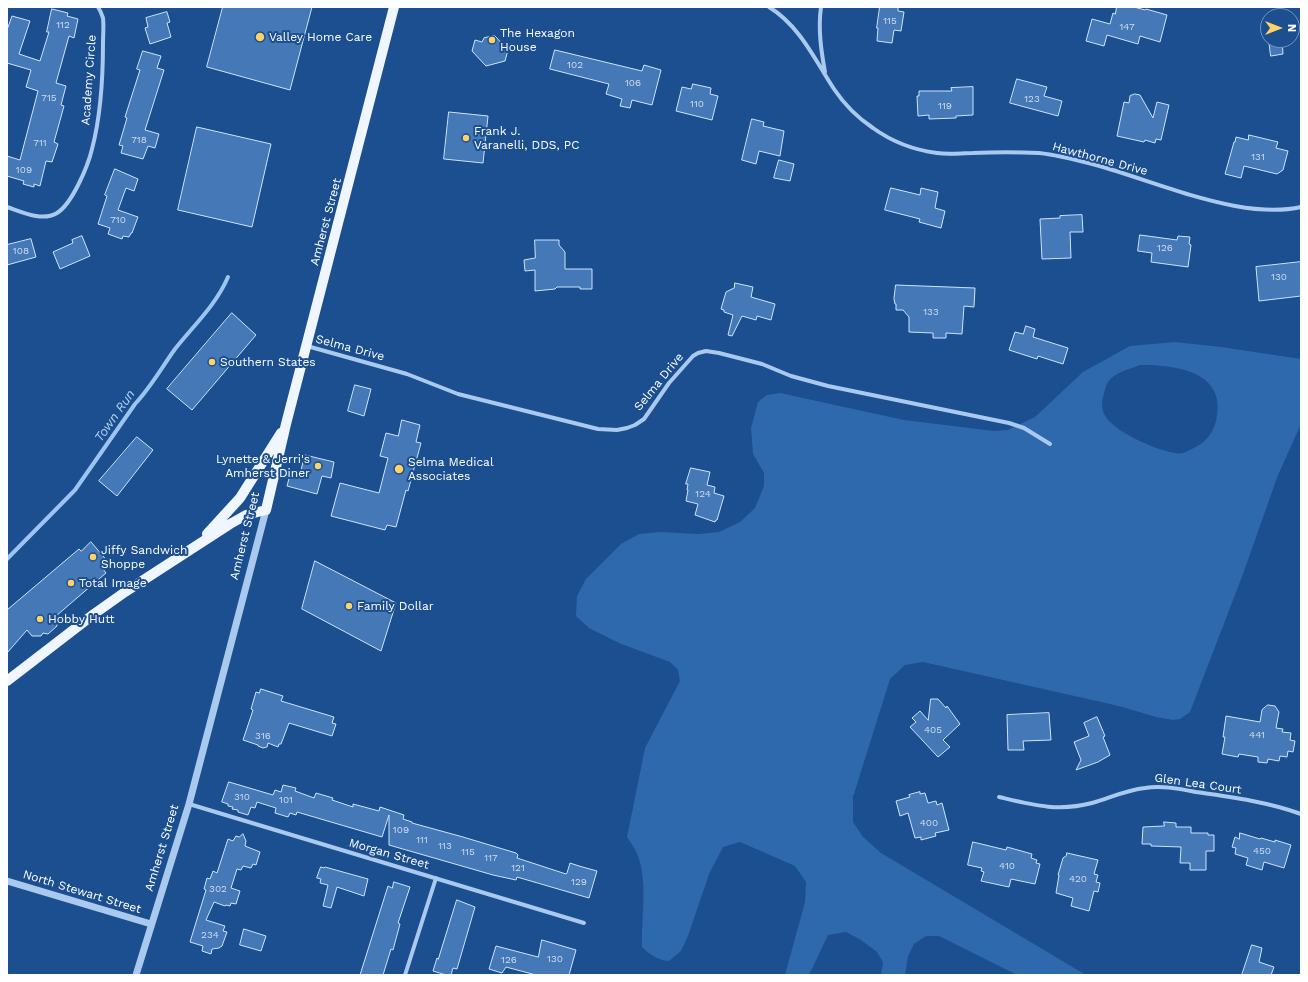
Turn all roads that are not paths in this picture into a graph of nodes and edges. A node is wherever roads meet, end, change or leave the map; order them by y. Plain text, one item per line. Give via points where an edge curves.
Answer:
1 (98, 7) edge
2 (394, 7) edge
3 (770, 7) edge
4 (821, 7) edge
5 (826, 74) junction
6 (7, 207) edge
7 (1301, 207) edge
8 (307, 346) junction
9 (286, 424) junction
10 (1050, 444) dead end
11 (266, 510) junction
12 (197, 545) junction
13 (7, 681) edge
14 (999, 797) dead end
15 (188, 804) junction
16 (1301, 814) edge
17 (436, 878) junction
18 (7, 881) edge
19 (584, 923) dead end
20 (152, 924) junction
21 (136, 975) edge
22 (405, 975) edge

1 - 6 street, Academy Circle via 103,18 100,101 92,151 83,174 64,208 57,214 48,217 37,216
2 - 8 main road, Amherst Street
3 - 5 street, Hawthorne Drive via 786,19 806,43
4 - 5 street, Hawthorne Drive via 820,48
5 - 7 street, Hawthorne Drive via 835,90 861,119 894,140 916,149 937,154 1041,153 1070,158 1216,202 1271,210
8 - 9 main road, Amherst Street
8 - 10 street, Selma Drive via 407,374 458,394 566,422 617,430 635,425 644,418 669,383 693,356 706,351 756,363 828,386 1009,423 1024,428
9 - 11 main road, Amherst Street
9 - 12 main road via 240,498
11 - 12 main road via 246,516
11 - 15 street, Amherst Street
12 - 13 main road via 94,614
14 - 16 street, Glen Lea Court via 1057,808 1078,806 1146,787 1166,787 1279,807
15 - 17 street, Morgan Street
15 - 20 street, Amherst Street
17 - 19 street, Morgan Street
17 - 22 street
18 - 20 street, North Stewart Street
20 - 21 street, Amherst Street

